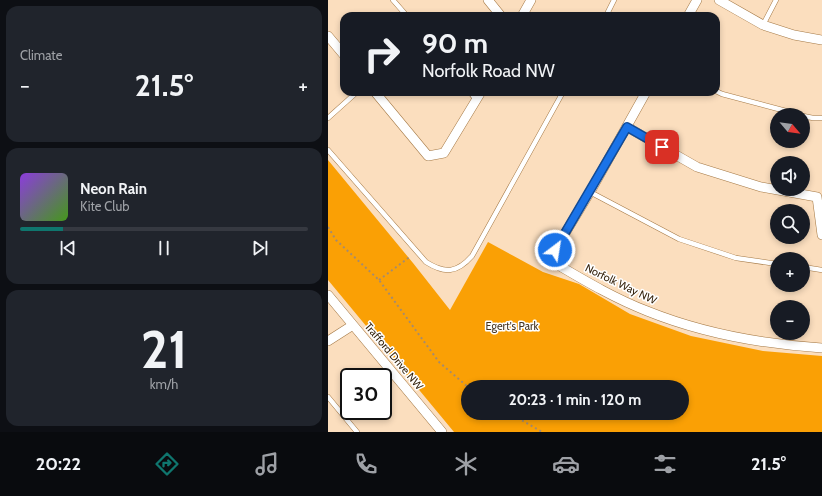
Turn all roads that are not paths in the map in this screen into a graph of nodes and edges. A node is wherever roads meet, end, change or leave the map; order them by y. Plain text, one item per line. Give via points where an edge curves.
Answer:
1 (393, 0) edge
2 (488, 0) edge
3 (531, 0) edge
4 (614, 0) edge
5 (697, 0) edge
6 (719, 0) edge
7 (776, 0) edge
8 (404, 12) edge
9 (498, 12) edge
10 (524, 12) edge
11 (608, 12) edge
12 (690, 12) edge
13 (763, 25) junction
14 (328, 36) edge
15 (822, 40) edge
16 (340, 50) edge
17 (720, 93) edge
18 (353, 96) edge
19 (378, 96) edge
20 (478, 96) edge
21 (561, 96) edge
22 (644, 96) edge
23 (775, 108) edge
24 (810, 117) edge
25 (328, 118) edge
26 (822, 118) edge
27 (627, 127) junction
28 (328, 150) edge
29 (590, 192) junction
30 (822, 235) edge
31 (770, 263) edge
32 (810, 268) edge
33 (822, 270) edge
34 (328, 295) edge
35 (353, 325) junction
36 (328, 341) edge
37 (822, 348) edge
38 (328, 397) edge
39 (357, 432) edge
40 (442, 432) edge

1 - 8 lane
2 - 9 street
3 - 10 street
4 - 11 lane
5 - 12 street
6 - 13 street
7 - 13 lane
13 - 15 street via 794,35
14 - 16 street
17 - 23 lane
18 - 25 lane
19 - 20 street via 428,156 444,153
21 - 28 lane via 472,256 455,270 445,271 426,262
22 - 27 street, Norfolk Way NW
24 - 26 lane
27 - 29 street, Norfolk Way NW
27 - 30 street via 697,166 761,187 817,197
29 - 31 lane via 679,239 736,258
29 - 37 street, Norfolk Way NW via 555,250 558,265 603,291 647,311 680,322 746,340
32 - 33 lane
34 - 35 street, Trafford Drive NW
35 - 36 street
35 - 40 street, Trafford Drive NW
38 - 39 lane

